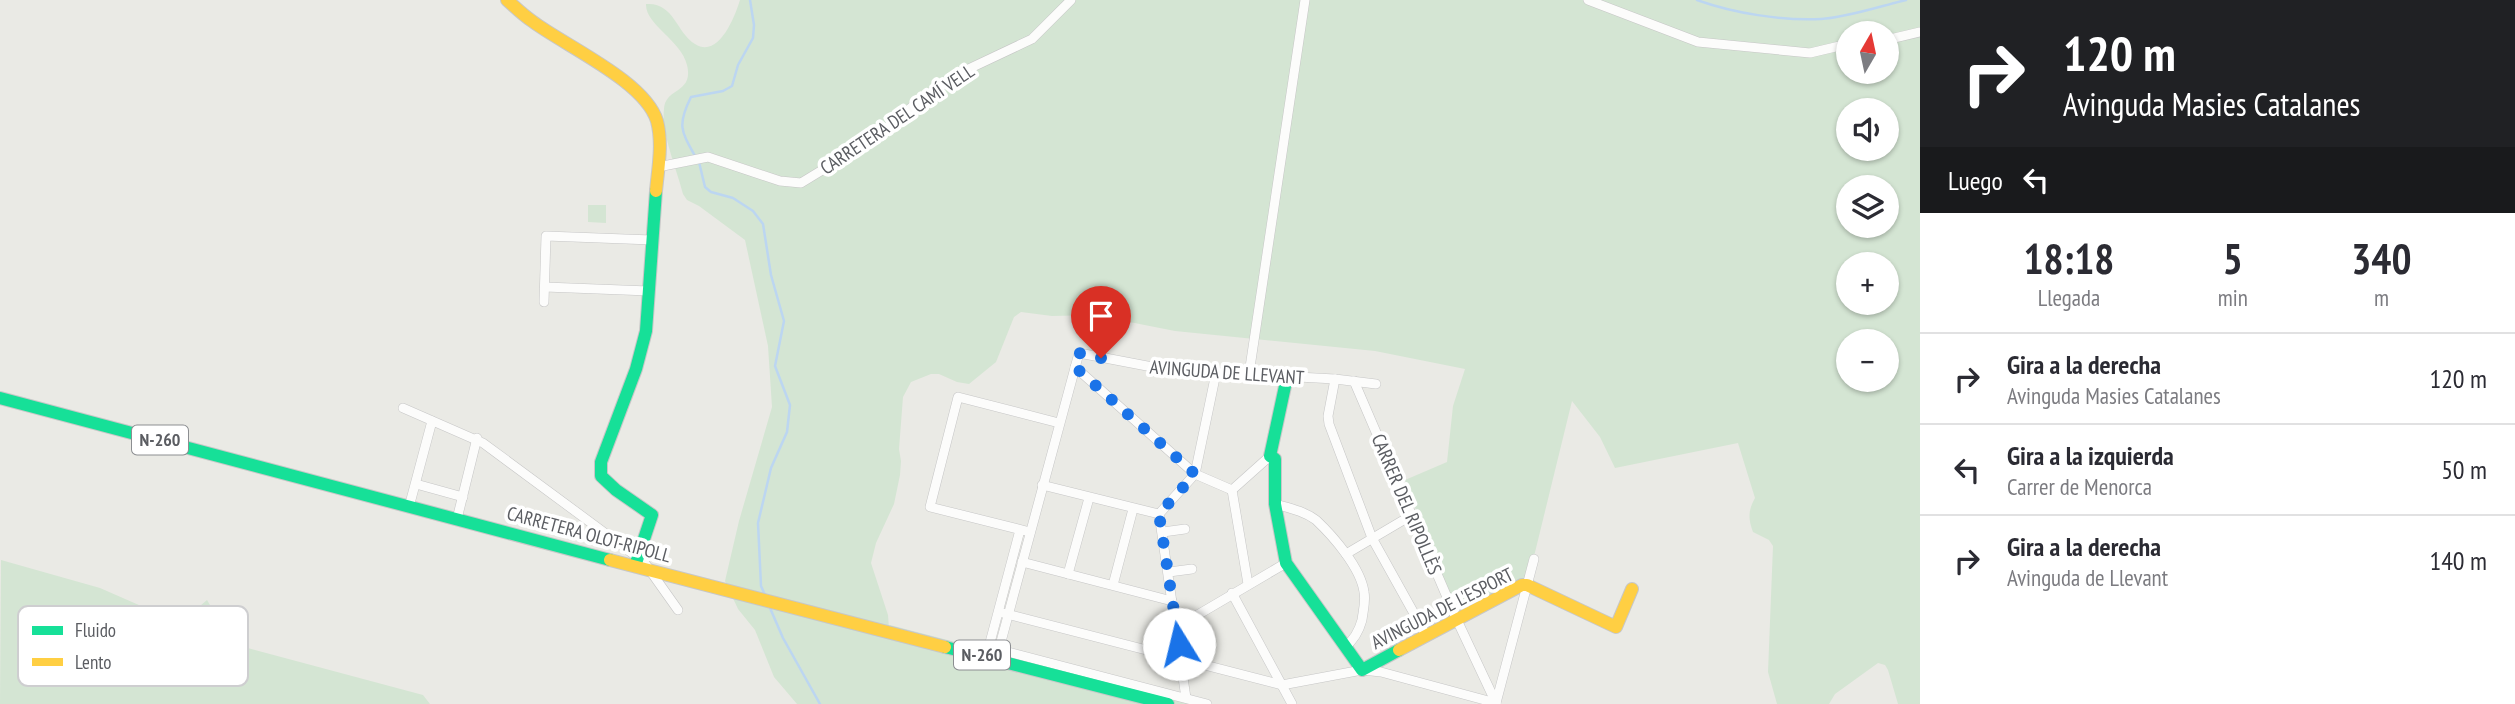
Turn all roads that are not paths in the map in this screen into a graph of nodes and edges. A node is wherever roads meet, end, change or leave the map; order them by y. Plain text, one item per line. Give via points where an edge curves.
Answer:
1 (507, 0) edge
2 (1071, 0) edge
3 (1306, 0) edge
4 (1588, 0) edge
5 (1920, 32) edge
6 (1899, 37) edge
7 (1836, 47) edge
8 (658, 167) junction
9 (652, 240) junction
10 (545, 287) junction
11 (649, 291) junction
12 (544, 302) dead end
13 (1075, 367) junction
14 (1216, 373) junction
15 (1249, 374) junction
16 (1287, 377) junction
17 (1335, 379) junction
18 (1354, 381) junction
19 (1376, 384) dead end
20 (0, 398) edge
21 (402, 408) dead end
22 (432, 421) junction
23 (1059, 423) junction
24 (477, 438) junction
25 (1269, 457) junction
26 (1195, 474) junction
27 (416, 484) junction
28 (1042, 485) junction
29 (1232, 489) junction
30 (463, 497) junction
31 (1088, 498) junction
32 (1275, 504) junction
33 (409, 506) junction
34 (1133, 509) junction
35 (1159, 514) junction
36 (1412, 515) junction
37 (457, 519) junction
38 (1185, 529) dead end
39 (1020, 530) junction
40 (1030, 532) junction
41 (1163, 532) junction
42 (1372, 538) junction
43 (1346, 554) junction
44 (1534, 559) dead end
45 (636, 561) junction
46 (1022, 562) junction
47 (1286, 563) junction
48 (1192, 569) dead end
49 (650, 570) junction
50 (1169, 572) junction
51 (1068, 574) junction
52 (1248, 584) junction
53 (1112, 585) junction
54 (1527, 585) junction
55 (1632, 589) dead end
56 (1232, 593) junction
57 (1172, 601) junction
58 (678, 610) dead end
59 (1004, 613) junction
60 (1456, 618) junction
61 (1177, 627) junction
62 (1426, 635) junction
63 (1345, 647) junction
64 (988, 648) junction
65 (999, 649) junction
66 (1182, 661) junction
67 (1362, 670) junction
68 (1282, 685) junction
69 (1186, 698) junction
70 (1484, 702) edge
71 (1495, 703) edge
72 (1168, 704) edge
73 (1207, 704) edge
74 (1292, 704) edge

1 - 8 street via 646,99 659,128
2 - 8 street, CARRETERA DEL CAMÍ VELL via 1032,39 960,73 919,100 878,136 801,183 779,181 708,157
3 - 15 street
4 - 7 street via 1698,42 1810,53
5 - 6 street
8 - 9 street
9 - 10 street via 546,236
9 - 11 street
10 - 11 street
10 - 12 street
11 - 45 street via 646,331 636,369 601,462 601,476 652,515
13 - 14 street, AVINGUDA DE LLEVANT via 1079,353 1168,370
13 - 23 street
13 - 26 street
14 - 15 street, AVINGUDA DE LLEVANT
14 - 26 street
15 - 16 street, AVINGUDA DE LLEVANT
16 - 17 street, AVINGUDA DE LLEVANT
16 - 25 street
17 - 18 street, AVINGUDA DE LLEVANT
17 - 42 street via 1329,424
18 - 19 street, AVINGUDA DE LLEVANT
18 - 36 street, CARRER DEL RIPOLLÈS
20 - 33 street, CARRETERA OLOT-RIPOLL / N-260
21 - 22 street
22 - 24 street
22 - 27 street
23 - 28 street
23 - 39 street via 958,397 930,506
24 - 30 street
24 - 45 street
25 - 29 street
25 - 32 street via 1275,458 1276,464
26 - 29 street
26 - 35 street
27 - 30 street
27 - 33 street
28 - 31 street
28 - 40 street
29 - 52 street
30 - 37 street
31 - 34 street
31 - 51 street
32 - 43 street via 1316,520
32 - 47 street
33 - 37 street, CARRETERA OLOT-RIPOLL / N-260
34 - 35 street
34 - 53 street
35 - 41 street
36 - 42 street
36 - 60 street, CARRER DEL RIPOLLÈS
37 - 45 street, CARRETERA OLOT-RIPOLL / N-260
38 - 41 street
39 - 40 street
39 - 59 street
40 - 46 street
41 - 50 street
42 - 43 street
42 - 62 street
43 - 63 street via 1365,593 1360,625
44 - 54 street
45 - 49 street, CARRETERA OLOT-RIPOLL / N-260
46 - 51 street
46 - 59 street
47 - 52 street
47 - 63 street
48 - 50 street
49 - 58 street
49 - 64 street, CARRETERA OLOT-RIPOLL / N-260 via 798,608
50 - 57 street
51 - 53 street
52 - 56 street
53 - 57 street
54 - 55 street, AVINGUDA DE L'ESPORT via 1616,627
54 - 60 street, AVINGUDA DE L'ESPORT
54 - 71 street
56 - 61 street
56 - 68 street
57 - 61 street
59 - 64 street
59 - 65 street
59 - 66 street
60 - 62 street, AVINGUDA DE L'ESPORT
60 - 71 street, CARRER DEL RIPOLLÈS
61 - 66 street
62 - 67 street, AVINGUDA DE L'ESPORT
63 - 67 street
64 - 65 street
64 - 72 street, CARRETERA OLOT-RIPOLL / N-260
65 - 69 street
66 - 68 street
66 - 69 street
67 - 68 street
67 - 70 street
68 - 74 street
69 - 73 street
70 - 71 street

